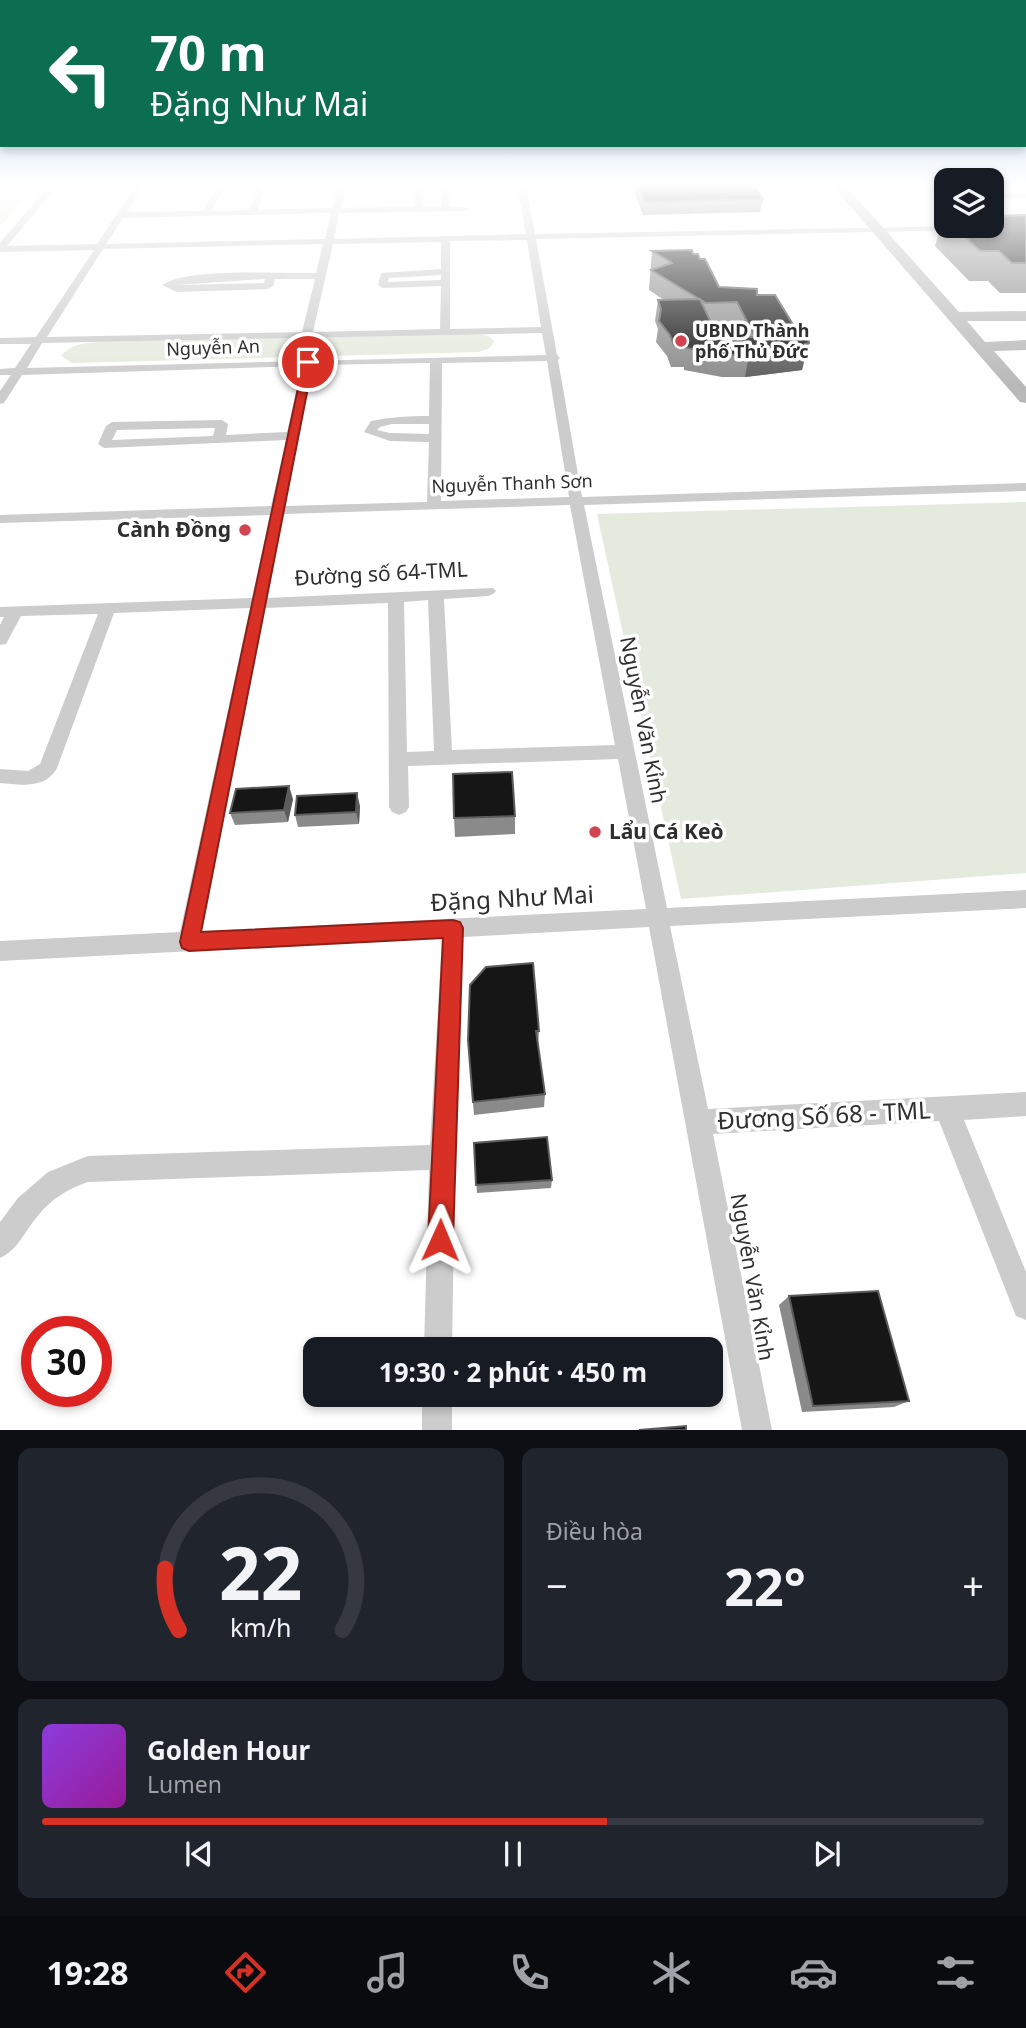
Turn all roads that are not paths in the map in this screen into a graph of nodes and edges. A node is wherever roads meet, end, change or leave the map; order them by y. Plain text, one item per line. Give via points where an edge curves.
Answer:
1 (96, 251) edge
2 (326, 251) edge
3 (446, 251) edge
4 (534, 251) edge
5 (895, 251) edge
6 (320, 276) junction
7 (270, 278) junction
8 (445, 278) junction
9 (1026, 316) edge
10 (954, 317) junction
11 (548, 330) junction
12 (445, 331) junction
13 (307, 334) junction
14 (40, 340) junction
15 (0, 341) edge
16 (1026, 345) edge
17 (980, 346) junction
18 (554, 358) junction
19 (436, 361) junction
20 (308, 362) junction
21 (0, 372) edge
22 (18, 372) junction
23 (1026, 398) edge
24 (0, 400) edge
25 (436, 420) junction
26 (293, 436) junction
27 (219, 439) junction
28 (435, 439) junction
29 (1026, 486) edge
30 (576, 501) junction
31 (434, 505) junction
32 (277, 511) junction
33 (0, 519) edge
34 (488, 591) dead end
35 (436, 596) junction
36 (396, 598) junction
37 (259, 603) junction
38 (108, 609) junction
39 (7, 612) edge
40 (0, 640) edge
41 (627, 752) junction
42 (443, 757) junction
43 (400, 759) junction
44 (0, 776) edge
45 (399, 807) dead end
46 (1026, 899) edge
47 (659, 918) junction
48 (453, 928) junction
49 (189, 942) junction
50 (0, 951) edge
51 (1026, 1104) edge
52 (947, 1109) junction
53 (701, 1122) junction
54 (442, 1157) junction
55 (0, 1245) edge
56 (1026, 1306) edge
57 (438, 1337) edge
58 (437, 1407) edge
59 (437, 1430) edge
60 (757, 1430) edge

1 - 14 street
2 - 6 street
3 - 8 street
4 - 11 street, Nguyễn Văn Kỉnh
5 - 10 street
6 - 7 street
6 - 13 street
7 - 7 street via 183,281 167,285 177,289 268,286
8 - 8 street via 384,275 383,285
8 - 12 street
9 - 10 street
10 - 17 street
11 - 12 street, Nguyễn An
11 - 18 street, Nguyễn Văn Kỉnh
12 - 13 street, Nguyễn An
13 - 14 street, Nguyễn An
14 - 15 street, Nguyễn An
14 - 22 street
16 - 17 street
17 - 23 street
18 - 19 street, Nguyễn An
18 - 30 street, Nguyễn Văn Kỉnh
19 - 20 street, Nguyễn An
19 - 25 street
20 - 22 street, Nguyễn An
20 - 26 street
21 - 22 street, Nguyễn An
22 - 24 street
25 - 28 street
25 - 28 street via 392,420 375,424 370,432
26 - 27 street
26 - 32 street
27 - 27 street via 206,440 104,444 112,426 222,424
28 - 31 street
29 - 30 street, Nguyễn Thanh Sơn
30 - 31 street, Nguyễn Thanh Sơn
30 - 41 street, Nguyễn Văn Kỉnh
31 - 32 street, Nguyễn Thanh Sơn
32 - 33 street, Nguyễn Thanh Sơn
32 - 37 street
34 - 35 street, Đường số 64-TML
35 - 36 street, Đường số 64-TML
35 - 42 street
36 - 37 street, Đường số 64-TML
36 - 43 street
37 - 38 street, Đường số 64-TML
37 - 49 street
38 - 39 street, Đường số 64-TML
38 - 44 street via 48,768 31,778
39 - 40 street, Đường số 64-TML
41 - 42 street
41 - 47 street, Nguyễn Văn Kỉnh
42 - 43 street
43 - 45 street
46 - 47 street, Đặng Như Mai
47 - 48 street, Đặng Như Mai
47 - 53 street, Nguyễn Văn Kỉnh
48 - 49 street, Đặng Như Mai
48 - 54 street
49 - 50 street, Đặng Như Mai
51 - 52 street, Đương Số 68 - TML
52 - 53 street, Đương Số 68 - TML
52 - 56 street, Đương Số 68 - TML
53 - 60 street, Nguyễn Văn Kỉnh
54 - 55 street via 88,1168 51,1182
54 - 57 street
58 - 59 street

